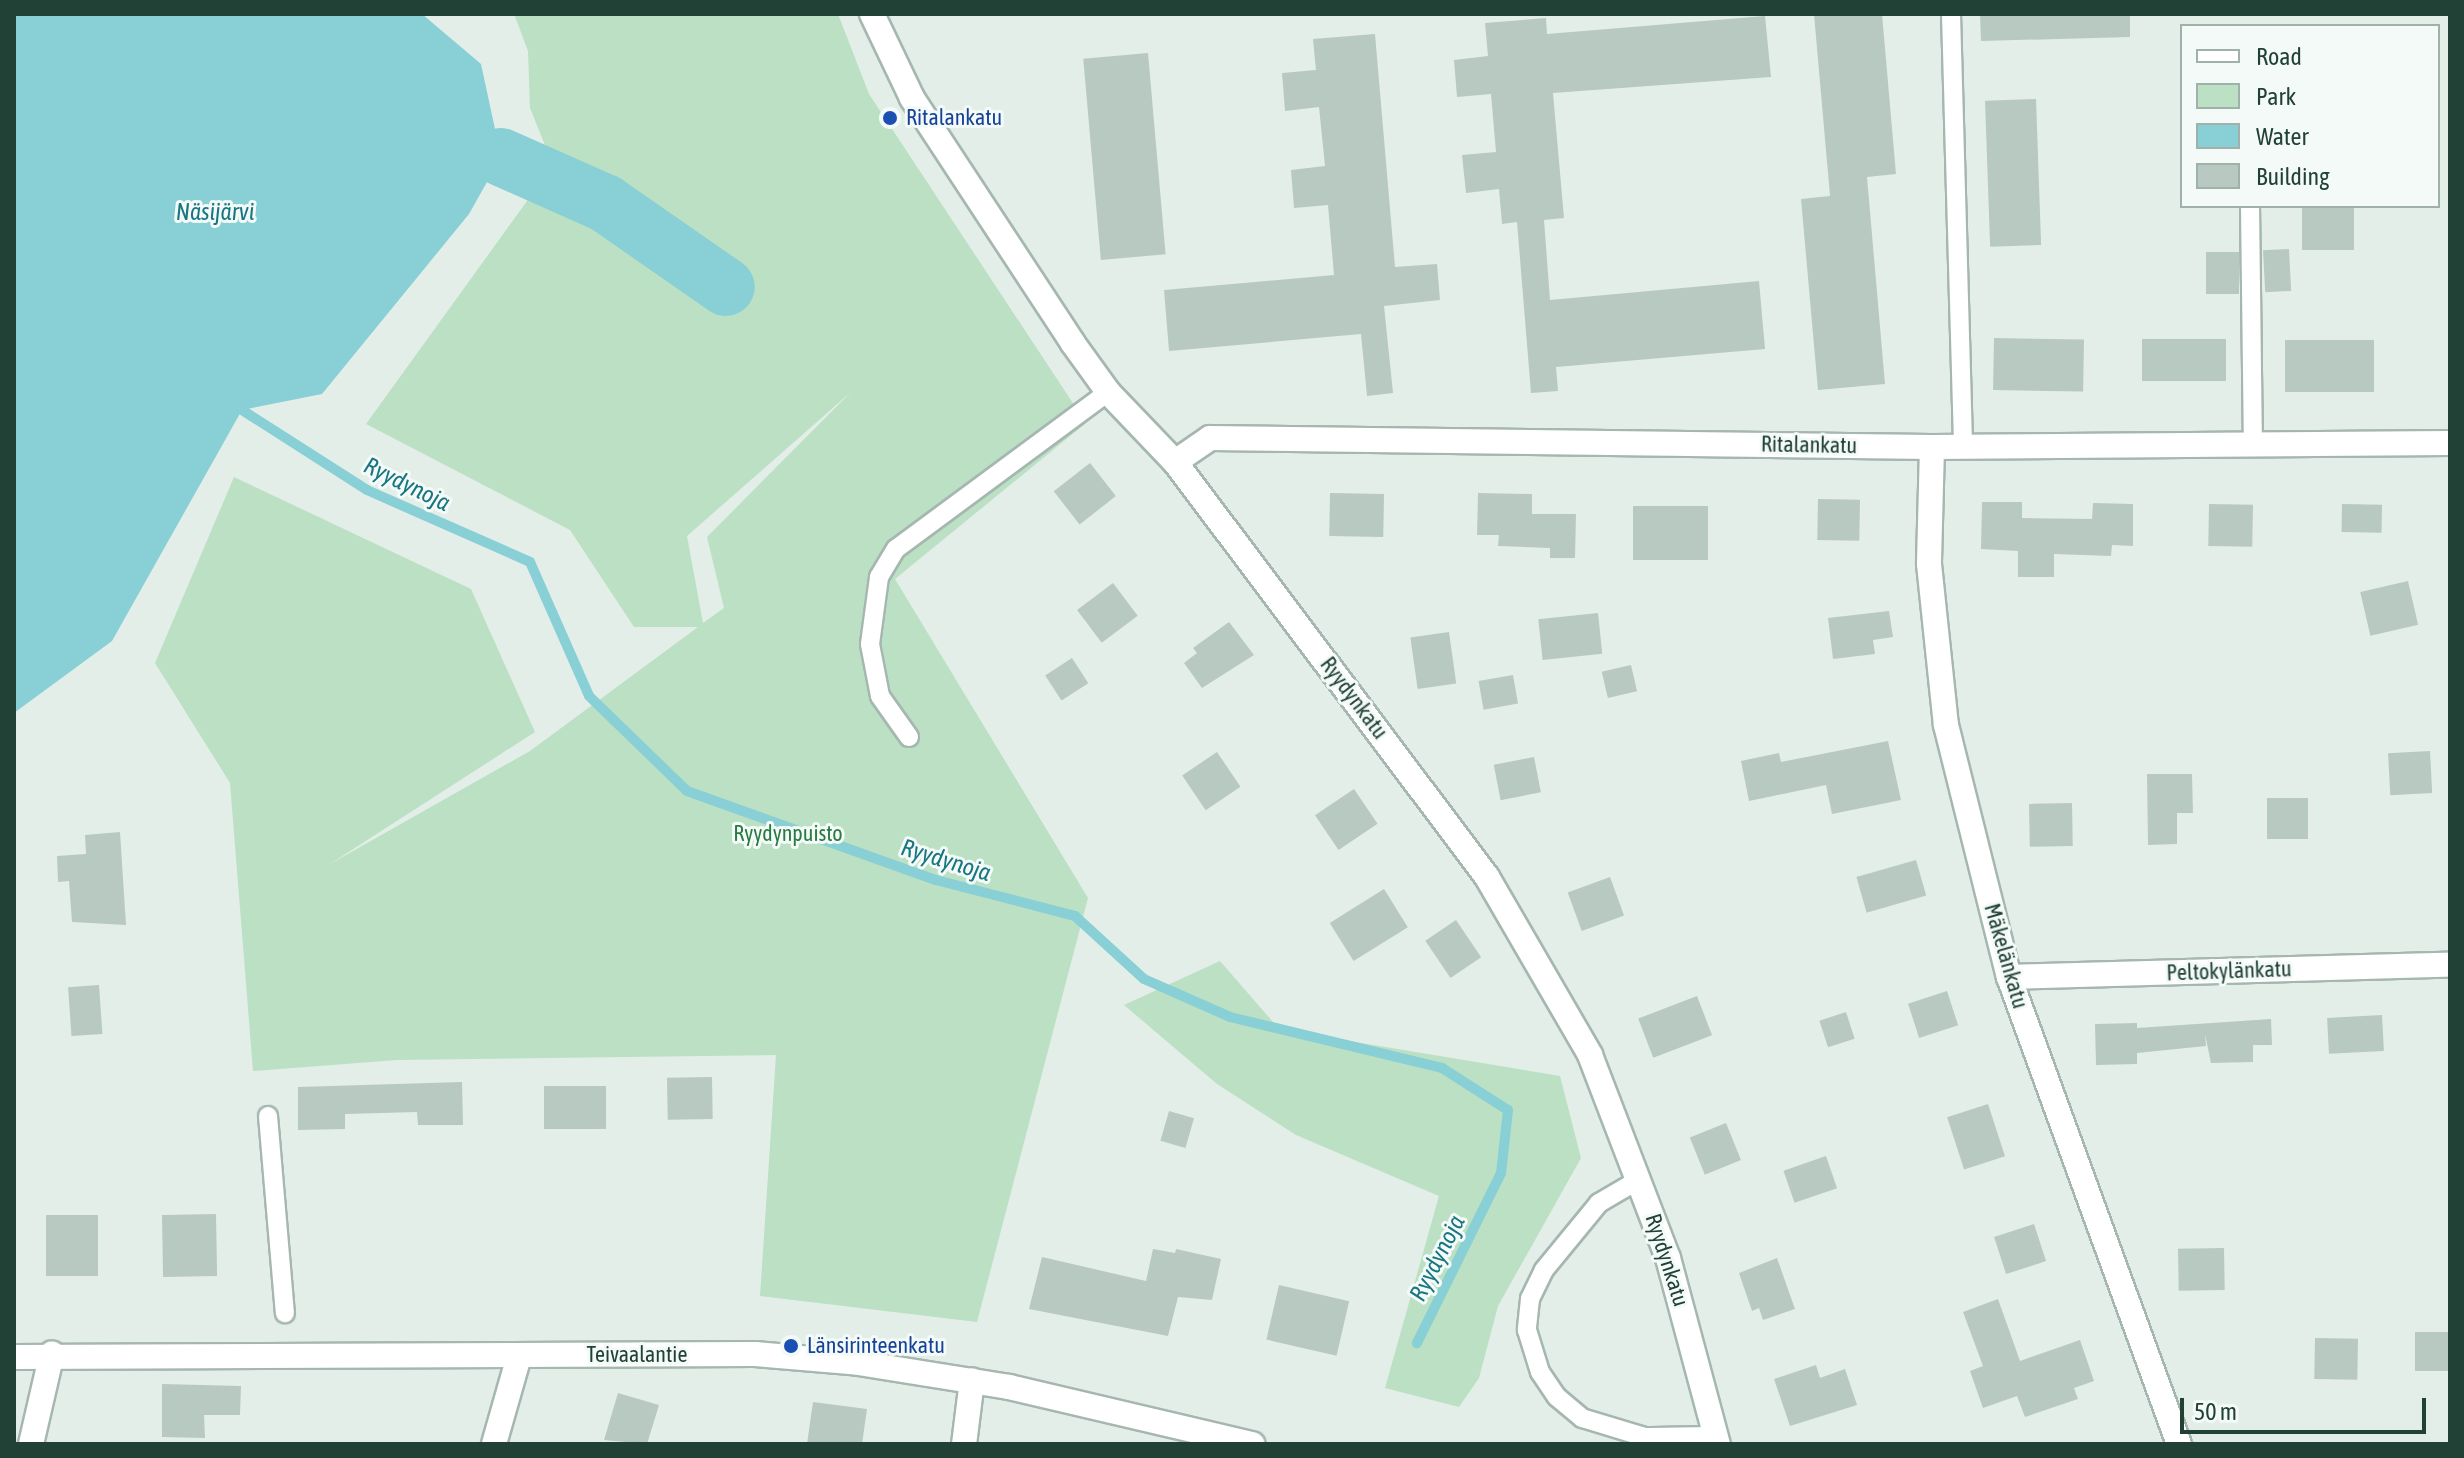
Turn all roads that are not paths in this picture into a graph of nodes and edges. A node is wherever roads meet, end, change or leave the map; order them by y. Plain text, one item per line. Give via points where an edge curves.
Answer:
1 (872, 14) edge
2 (1951, 14) edge
3 (2250, 208) edge
4 (1108, 392) junction
5 (2450, 443) edge
6 (2253, 445) junction
7 (1932, 447) junction
8 (1963, 447) junction
9 (1175, 462) junction
10 (909, 737) dead end
11 (2450, 965) edge
12 (2009, 977) junction
13 (268, 1116) dead end
14 (1640, 1179) junction
15 (285, 1313) dead end
16 (52, 1353) junction
17 (519, 1356) junction
18 (14, 1357) edge
19 (972, 1381) junction
20 (1718, 1440) edge
21 (31, 1444) edge
22 (494, 1444) edge
23 (964, 1444) edge
24 (1252, 1444) edge
25 (2179, 1444) edge

1 - 4 street, Ryydynkatu via 912,98 993,228
2 - 8 lane
3 - 6 lane
4 - 9 street, Ryydynkatu
4 - 10 lane via 896,549 879,577 870,644 880,696
5 - 6 street, Ritalankatu
6 - 8 street, Ritalankatu
7 - 8 street, Ritalankatu
7 - 9 street, Ritalankatu via 1210,438
7 - 12 street, Mäkelänkatu via 1929,564 1946,725
9 - 14 street, Ryydynkatu via 1487,877 1590,1055
11 - 12 street, Peltokylänkatu
12 - 25 street, Mäkelänkatu
13 - 15 lane
14 - 20 street, Ryydynkatu via 1688,1322
14 - 20 lane via 1599,1203 1544,1270 1530,1299 1527,1330 1540,1372 1557,1397 1582,1418 1645,1437
16 - 17 street, Teivaalantie
16 - 18 street, Teivaalantie
16 - 21 street
17 - 19 street, Teivaalantie via 755,1354
17 - 22 street
19 - 23 street
19 - 24 street, Teivaalantie

